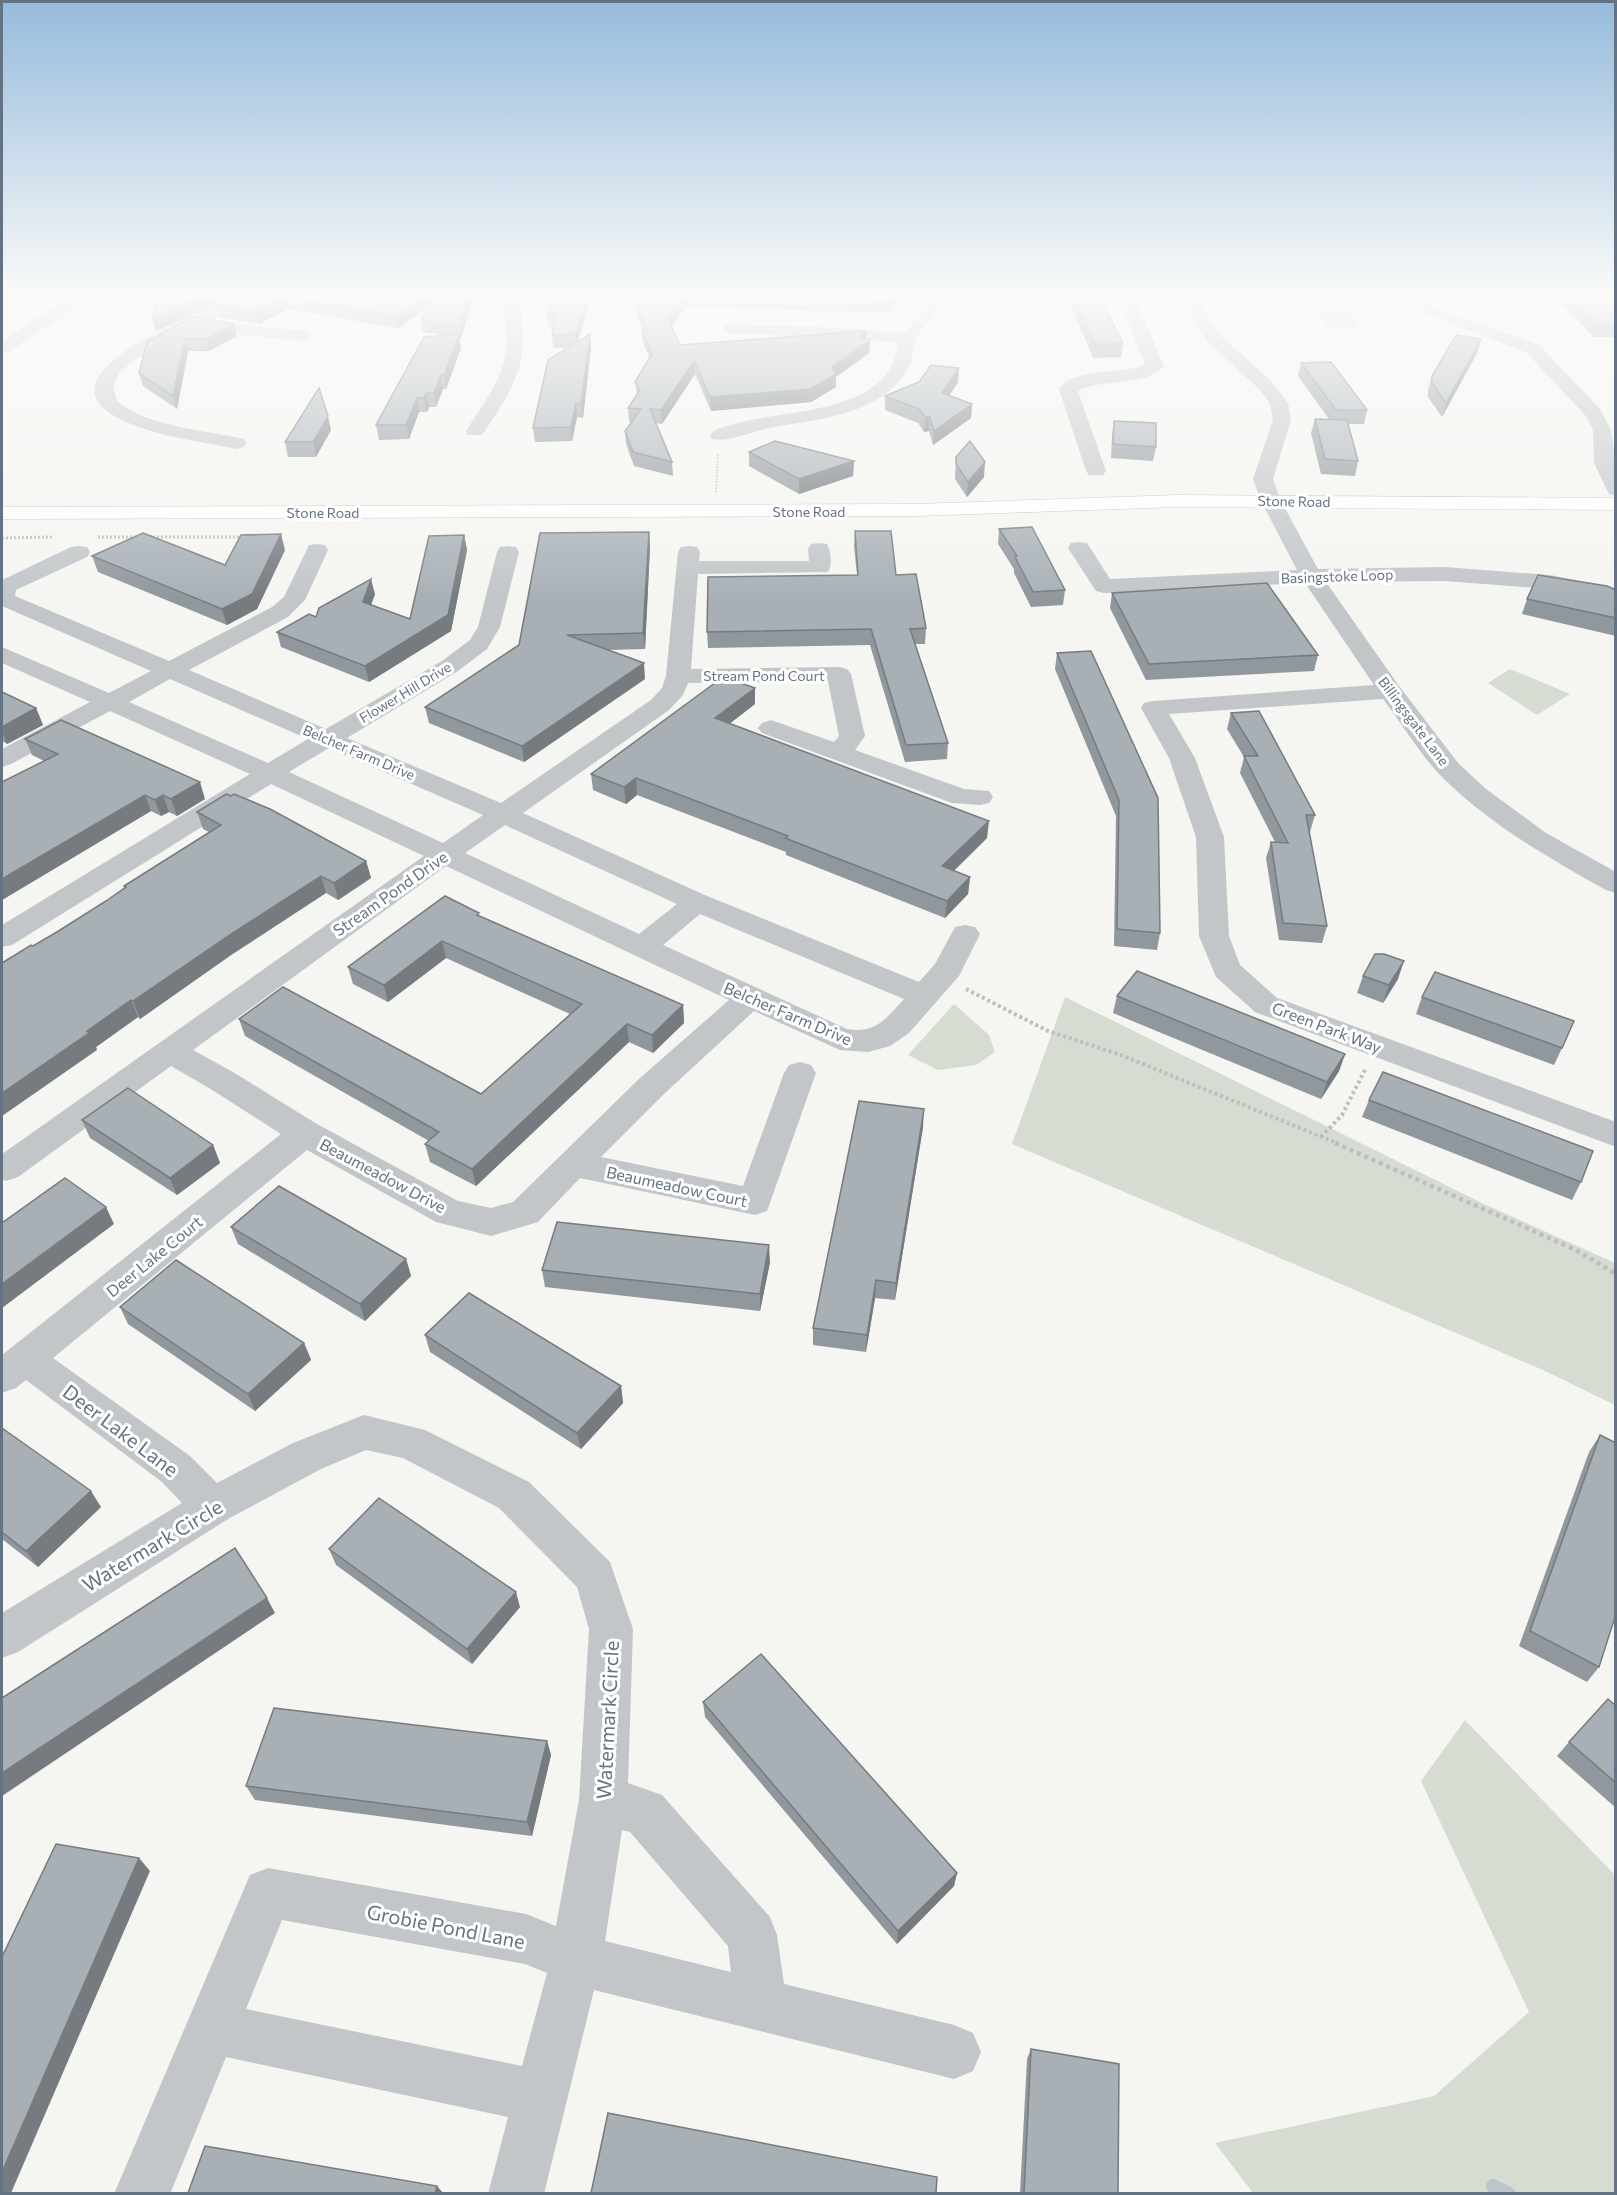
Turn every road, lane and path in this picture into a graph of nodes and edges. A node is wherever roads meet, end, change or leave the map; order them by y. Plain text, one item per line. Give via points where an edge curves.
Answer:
1 (106, 396) edge
2 (497, 396) edge
3 (864, 396) edge
4 (1071, 396) edge
5 (1274, 396) edge
6 (1577, 396) edge
7 (475, 430) dead end
8 (719, 435) joint
9 (237, 443) dead end
10 (1096, 471) dead end
11 (1616, 490) edge
12 (1616, 504) edge
13 (1275, 508) junction
14 (714, 511) junction
15 (2, 513) edge
16 (1616, 519) edge
17 (2, 529) edge
18 (1079, 548) dead end
19 (819, 549) dead end
20 (316, 550) dead end
21 (79, 552) dead end
22 (508, 552) dead end
23 (1311, 576) junction
24 (1616, 595) edge
25 (10, 611) edge
26 (2, 654) edge
27 (168, 670) junction
28 (678, 676) junction
29 (1390, 691) junction
30 (108, 702) junction
31 (771, 728) dead end
32 (327, 738) junction
33 (840, 752) junction
34 (2, 759) edge
35 (270, 773) junction
36 (980, 797) dead end
37 (503, 814) junction
38 (444, 855) junction
39 (1616, 884) edge
40 (697, 902) junction
41 (965, 933) dead end
42 (2, 938) edge
43 (642, 947) junction
44 (933, 986) junction
45 (750, 998) junction
46 (1376, 1046) junction
47 (168, 1051) junction
48 (800, 1073) dead end
49 (305, 1133) junction
50 (1616, 1135) edge
51 (1321, 1137) junction
52 (572, 1164) junction
53 (6, 1168) dead end
54 (1616, 1274) edge
55 (14, 1368) edge
56 (213, 1506) junction
57 (2, 1637) edge
58 (603, 1800) junction
59 (576, 1960) junction
60 (761, 2006) junction
61 (212, 2028) junction
62 (954, 2052) dead end
63 (540, 2097) junction
64 (142, 2193) edge
65 (516, 2193) edge

1 - 9 street via 123,414
2 - 7 street
3 - 8 street via 819,413
4 - 10 street
5 - 13 street, Billingsgate Lane via 1282,420 1263,479
6 - 11 street via 1602,430 1604,463
8 - 14 path
12 - 13 main road, Stone Road
13 - 14 main road, Stone Road via 1178,501 916,510
13 - 16 main road, Stone Road
13 - 17 main road, Stone Road via 915,523
13 - 23 street, Billingsgate Lane
14 - 15 main road, Stone Road
18 - 23 street, Basingstoke Loop via 1104,586
19 - 28 street, Stream Pond Drive via 820,567 688,560
20 - 27 street via 294,600 280,612
21 - 25 street via 4,589
22 - 32 street, Flower Hill Drive via 489,627 479,644 450,666
23 - 24 street, Basingstoke Loop via 1506,577
23 - 29 street, Billingsgate Lane
25 - 27 street, Belcher Farm Drive
26 - 30 street, Belcher Farm Drive
27 - 30 street
27 - 32 street, Belcher Farm Drive
28 - 33 street, Stream Pond Court via 839,674 852,736
28 - 37 street, Stream Pond Drive via 674,690 660,705
29 - 39 street, Billingsgate Lane via 1430,746 1477,795 1536,839
29 - 46 street, Green Park Way via 1153,708 1182,758 1210,837 1214,936 1227,970 1266,1005
30 - 34 street
30 - 35 street, Belcher Farm Drive
31 - 33 street
32 - 35 street, Flower Hill Drive
32 - 37 street, Belcher Farm Drive
33 - 36 street via 947,792
35 - 38 street, Belcher Farm Drive
35 - 42 street, Flower Hill Drive
37 - 38 street, Stream Pond Drive
37 - 40 street, Belcher Farm Drive
38 - 43 street, Belcher Farm Drive
38 - 47 street, Stream Pond Drive
40 - 43 street
40 - 44 street, Belcher Farm Drive
41 - 44 street, Belcher Farm Drive
43 - 45 street, Belcher Farm Drive
44 - 45 street, Belcher Farm Drive via 892,1032 876,1041 857,1043
44 - 51 path via 1121,1055
45 - 52 street, Beaumeadow Drive
46 - 50 street, Green Park Way
46 - 51 path via 1342,1115
47 - 49 street, Beaumeadow Drive
47 - 53 street, Stream Pond Drive
48 - 52 street, Beaumeadow Court via 755,1202
49 - 52 street, Beaumeadow Drive via 449,1212 491,1222 525,1212
49 - 55 street, Deer Lake Court
51 - 54 path via 1576,1250
55 - 56 street, Deer Lake Lane via 176,1469
56 - 57 street, Watermark Circle
56 - 58 street, Watermark Circle via 307,1456 364,1432 411,1442 514,1496 595,1576 611,1629
58 - 59 street, Watermark Circle
58 - 60 street via 645,1812 752,1935
59 - 60 street, Grobie Pond Lane
59 - 61 street, Grobie Pond Lane via 526,1939 268,1893
59 - 63 street, Watermark Circle
60 - 62 street, Grobie Pond Lane
61 - 63 street
61 - 64 street, Grobie Pond Lane
63 - 65 street, Watermark Circle

